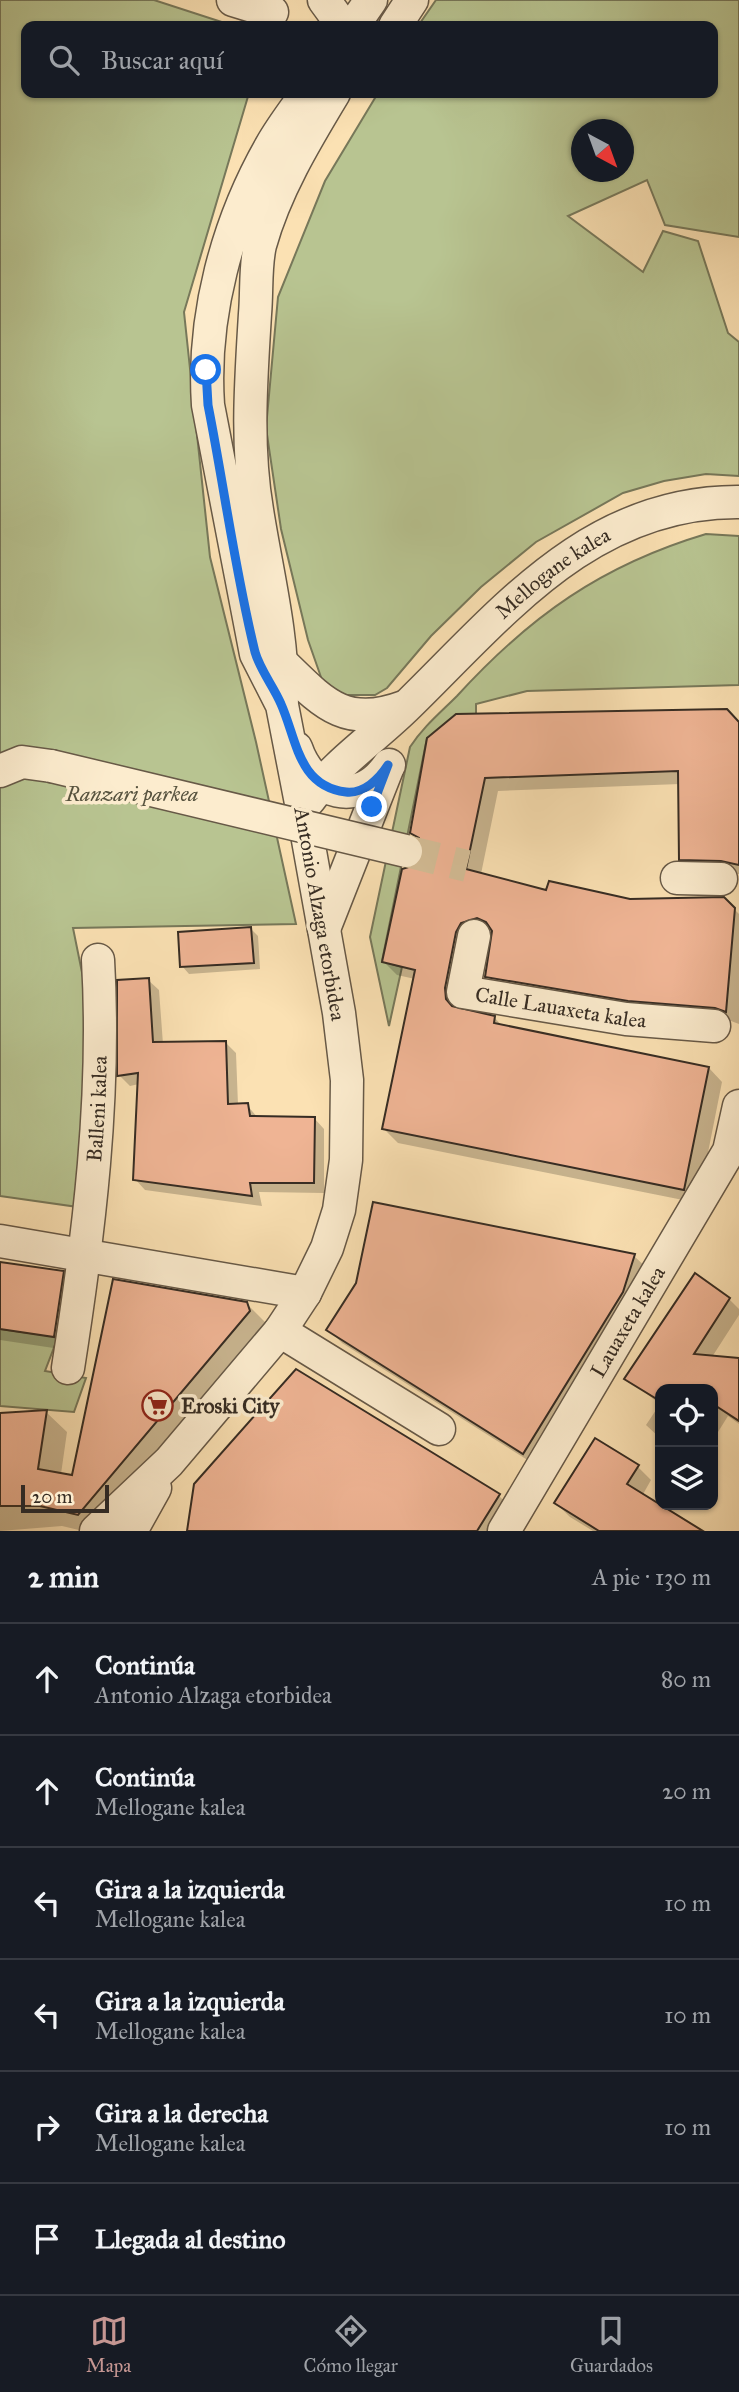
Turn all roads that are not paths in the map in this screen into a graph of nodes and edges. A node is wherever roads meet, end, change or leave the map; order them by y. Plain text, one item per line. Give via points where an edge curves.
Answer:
1 (233, 0) edge
2 (324, 0) edge
3 (371, 0) edge
4 (394, 0) edge
5 (412, 0) edge
6 (274, 13) edge
7 (339, 21) edge
8 (356, 21) edge
9 (380, 21) edge
10 (398, 21) edge
11 (277, 98) edge
12 (304, 98) edge
13 (331, 98) edge
14 (348, 98) edge
15 (266, 156) junction
16 (255, 324) junction
17 (737, 503) edge
18 (283, 664) junction
19 (282, 705) junction
20 (408, 705) junction
21 (388, 765) junction
22 (0, 771) edge
23 (321, 784) junction
24 (304, 822) junction
25 (406, 851) tunnel mouth
26 (324, 930) junction
27 (98, 960) dead end
28 (449, 996) dead end
29 (715, 1026) dead end
30 (739, 1105) edge
31 (0, 1241) edge
32 (86, 1256) junction
33 (305, 1293) junction
34 (280, 1331) junction
35 (68, 1368) dead end
36 (439, 1429) dead end
37 (169, 1462) junction
38 (96, 1531) edge
39 (131, 1531) edge
40 (504, 1531) edge

1 - 6 street
2 - 7 street
3 - 8 street
4 - 9 street
5 - 10 street
11 - 15 street
12 - 15 street, Antonio Alzaga etorbidea
13 - 16 street via 295,157 260,247
14 - 16 street via 318,147 283,224
15 - 19 street, Antonio Alzaga etorbidea via 239,210 216,290 206,370 208,405 256,654
16 - 18 street via 250,457
17 - 20 street, Mellogane kalea via 695,506 654,516 566,558 520,592
18 - 19 street
18 - 20 street, Mellogane kalea via 318,699 335,709 360,716 381,715
19 - 23 street via 299,758 312,779
19 - 24 street, Antonio Alzaga etorbidea
20 - 21 street, Mellogane kalea
20 - 23 street, Mellogane kalea
21 - 23 street, Mellogane kalea via 370,786 352,793
21 - 26 street, Mellogane kalea
22 - 25 street, bridge via 22,762 51,766
23 - 24 street, Mellogane kalea via 309,800
24 - 26 street, Antonio Alzaga etorbidea
26 - 33 street, Antonio Alzaga etorbidea via 347,1080 346,1160 339,1210
27 - 32 street, Balleni kalea via 102,1024
28 - 29 street, Calle Lauaxeta kalea via 471,924 463,992 681,1027
30 - 40 street, Lauaxeta kalea via 729,1151
31 - 32 street
32 - 33 street
32 - 35 street, Balleni kalea via 71,1295
33 - 34 street, Antonio Alzaga etorbidea
34 - 36 street
34 - 37 street, Antonio Alzaga etorbidea
37 - 38 street, Antonio Alzaga etorbidea
37 - 39 street, Antonio Alzaga etorbidea

